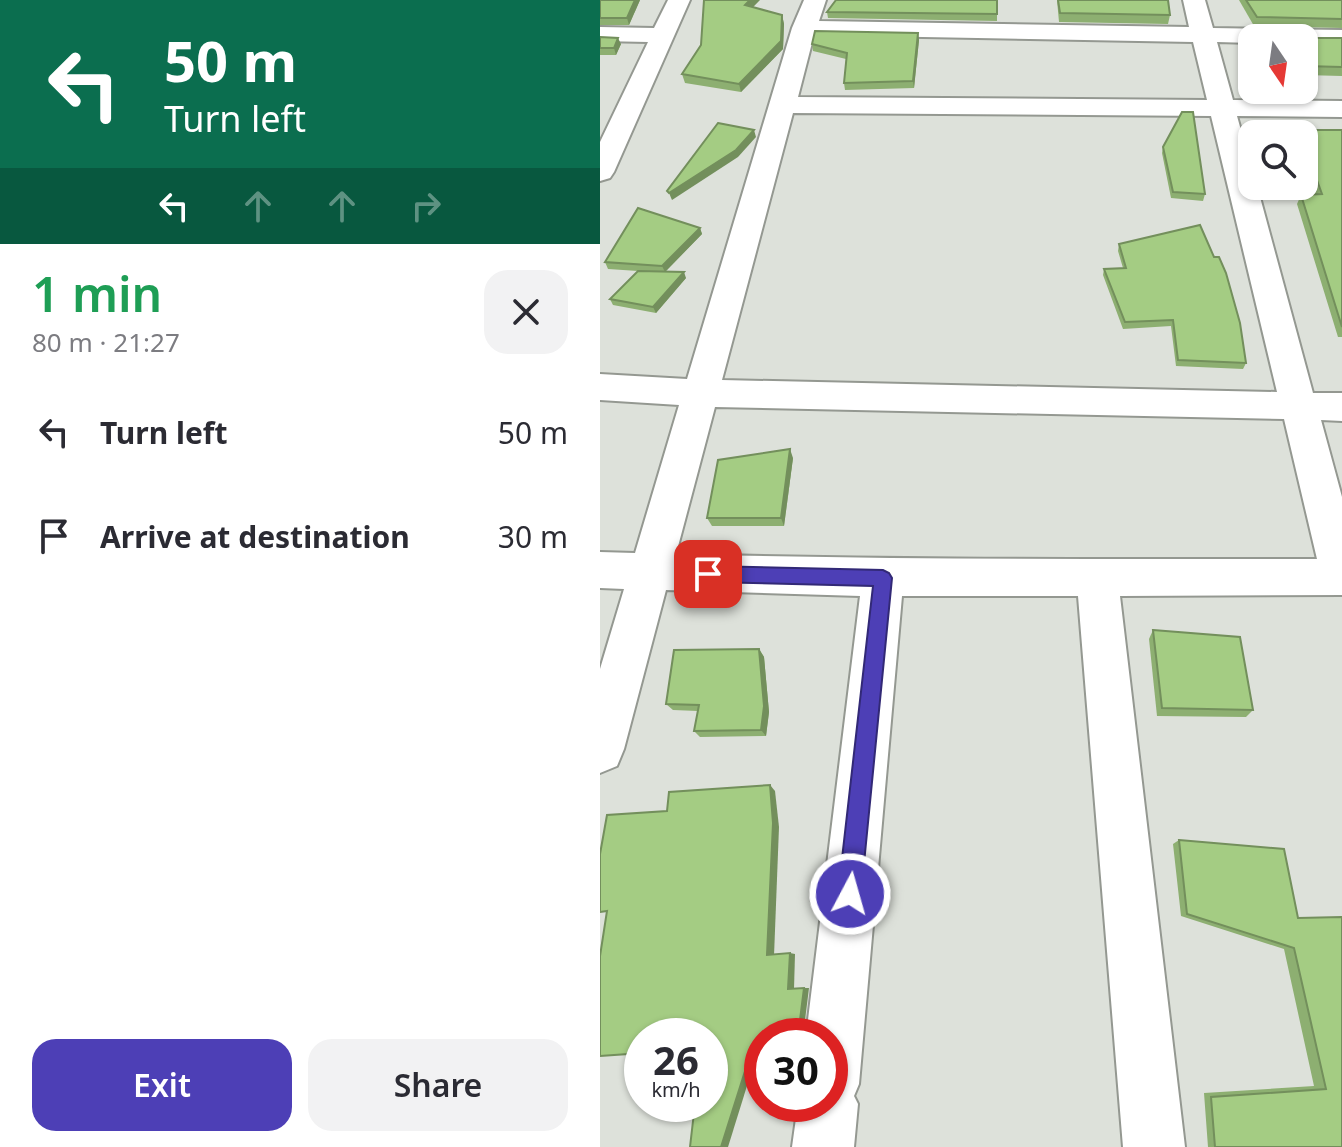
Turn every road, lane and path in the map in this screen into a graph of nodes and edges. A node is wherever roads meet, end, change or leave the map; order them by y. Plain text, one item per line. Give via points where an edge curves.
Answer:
1 (679, 0) edge
2 (1194, 0) edge
3 (810, 14) edge
4 (1202, 33) junction
5 (600, 34) edge
6 (663, 35) junction
7 (1342, 37) edge
8 (600, 101) edge
9 (634, 101) junction
10 (782, 105) junction
11 (1221, 108) junction
12 (1342, 109) edge
13 (600, 172) edge
14 (600, 387) edge
15 (701, 393) junction
16 (1298, 407) junction
17 (1342, 407) edge
18 (600, 570) edge
19 (650, 573) junction
20 (1097, 575) junction
21 (1342, 575) edge
22 (883, 578) junction
23 (600, 749) edge
24 (837, 1018) edge
25 (826, 1122) edge
26 (823, 1147) edge
27 (1154, 1147) edge

1 - 6 street
2 - 4 street
3 - 4 street
3 - 10 street
4 - 7 street
4 - 11 street
5 - 6 street
6 - 9 street
8 - 9 street
9 - 13 street
10 - 11 street
10 - 15 street
11 - 12 street
11 - 16 street
14 - 15 street
15 - 16 street
15 - 19 street
16 - 17 street
16 - 21 street
18 - 19 street
19 - 22 street
19 - 23 street
20 - 21 street
20 - 22 street
20 - 27 street
22 - 24 street
25 - 26 street

